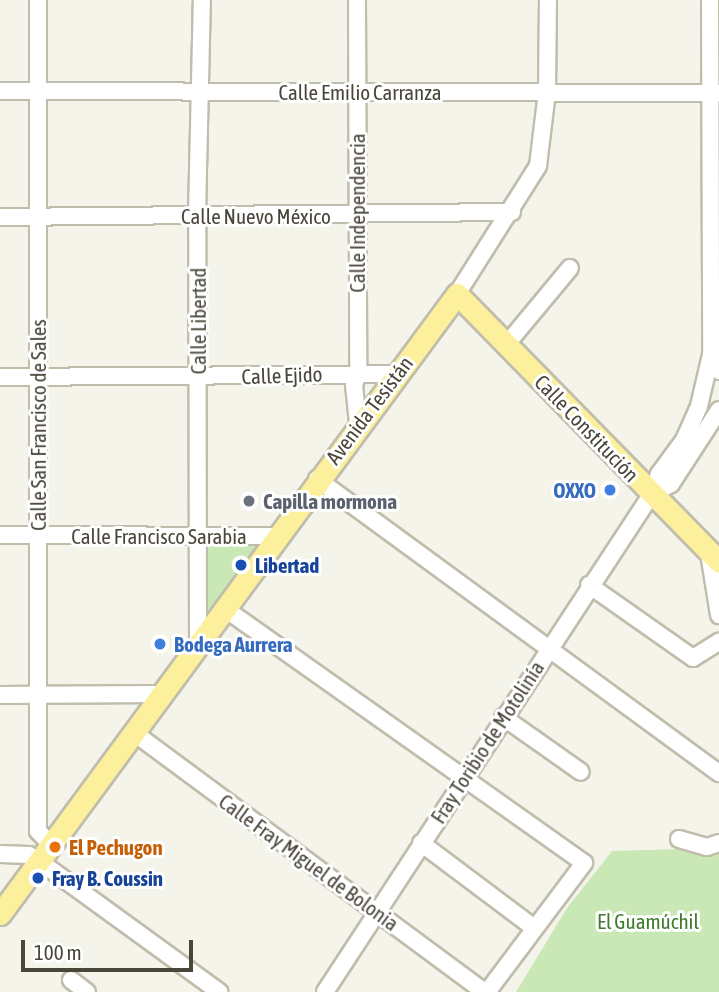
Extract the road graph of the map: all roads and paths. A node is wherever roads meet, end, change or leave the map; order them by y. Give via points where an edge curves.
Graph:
1 (38, 0) edge
2 (202, 0) edge
3 (357, 0) edge
4 (548, 0) edge
5 (710, 0) edge
6 (201, 91) junction
7 (0, 92) edge
8 (37, 92) junction
9 (547, 92) junction
10 (356, 93) junction
11 (715, 93) edge
12 (512, 212) junction
13 (197, 215) junction
14 (356, 216) junction
15 (0, 217) edge
16 (37, 218) junction
17 (570, 268) dead end
18 (457, 294) junction
19 (506, 345) junction
20 (711, 355) junction
21 (719, 371) edge
22 (358, 373) junction
23 (396, 374) junction
24 (0, 377) edge
25 (37, 377) junction
26 (198, 378) junction
27 (719, 410) edge
28 (358, 424) junction
29 (317, 478) junction
30 (651, 495) junction
31 (198, 534) junction
32 (0, 535) edge
33 (38, 536) junction
34 (276, 536) junction
35 (716, 551) edge
36 (589, 585) junction
37 (717, 589) edge
38 (224, 607) junction
39 (719, 615) edge
40 (198, 641) junction
41 (719, 642) edge
42 (548, 648) junction
43 (159, 694) junction
44 (0, 695) edge
45 (39, 695) junction
46 (503, 717) junction
47 (133, 732) junction
48 (581, 772) dead end
49 (719, 773) edge
50 (464, 778) junction
51 (679, 839) dead end
52 (719, 843) edge
53 (421, 844) junction
54 (45, 853) junction
55 (0, 854) edge
56 (376, 912) junction
57 (0, 914) edge
58 (533, 927) junction
59 (71, 980) dead end
60 (88, 992) edge
61 (219, 992) edge
62 (325, 992) edge
63 (486, 992) edge

1 - 8 street, Calle San Francisco de Sales
2 - 6 street, Calle Libertad
3 - 10 street, Calle Independencia
4 - 9 street, Avenida Tesistán
5 - 11 street
6 - 8 street, Calle Emilio Carranza
6 - 10 street, Calle Emilio Carranza
6 - 13 street, Calle Libertad
7 - 8 street, Calle Emilio Carranza
8 - 16 street, Calle San Francisco de Sales
9 - 10 street, Calle Emilio Carranza
9 - 11 street, Calle Emilio Carranza
9 - 12 street, Avenida Tesistán via 538,166
10 - 14 street, Calle Independencia
11 - 20 street
12 - 14 street, Calle Nuevo México
12 - 18 street, Avenida Tesistán
13 - 14 street, Calle Nuevo México
13 - 16 street, Calle Nuevo México
13 - 26 street, Calle Libertad
14 - 22 street, Calle Independencia
15 - 16 street, Calle Nuevo México
16 - 25 street, Calle San Francisco de Sales
17 - 19 street
18 - 19 main road, Calle Constitución
18 - 23 main road, Avenida Tesistán
19 - 30 main road, Calle Constitución
20 - 21 street
20 - 30 street via 699,406
22 - 23 street, Calle Ejido
22 - 26 street, Calle Ejido
22 - 28 street, Calle Independencia via 354,385
23 - 28 main road, Avenida Tesistán
24 - 25 street, Calle Ejido
25 - 26 street, Calle Ejido
25 - 33 street, Calle San Francisco de Sales
26 - 31 street, Calle Libertad
27 - 30 street via 671,484
28 - 29 main road, Avenida Tesistán
29 - 34 main road, Avenida Tesistán
29 - 42 street
30 - 35 main road, Calle Constitución
30 - 36 street, Fray Toribio de Motolinía
31 - 33 street, Calle Francisco Sarabia
31 - 34 street, Calle Francisco Sarabia
31 - 40 street, Calle Libertad
32 - 33 street, Calle Francisco Sarabia
33 - 45 street, Calle San Francisco de Sales
34 - 38 main road, Avenida Tesistán
35 - 37 street
36 - 41 street via 693,658
36 - 42 street, Fray Toribio de Motolinía
37 - 39 street
38 - 40 main road, Avenida Tesistán
38 - 50 street
40 - 43 main road, Avenida Tesistán
42 - 46 street, Fray Toribio de Motolinía
42 - 49 street
43 - 45 street
43 - 47 main road, Avenida Tesistán
44 - 45 street
45 - 54 street, Calle San Francisco de Sales via 38,831
46 - 48 street
46 - 50 street, Fray Toribio de Motolinía
47 - 54 main road, Avenida Tesistán
47 - 56 street, Calle Fray Miguel de Bolonia
50 - 53 street, Fray Toribio de Motolinía
50 - 58 street via 584,863 553,908
51 - 52 street via 707,847
53 - 56 street, Fray Toribio de Motolinía
53 - 58 street
54 - 55 street
54 - 57 main road, Avenida Tesistán
54 - 61 street
56 - 62 street, Fray Toribio de Motolinía
56 - 63 street, Calle Fray Miguel de Bolonia
58 - 63 street
59 - 60 street

